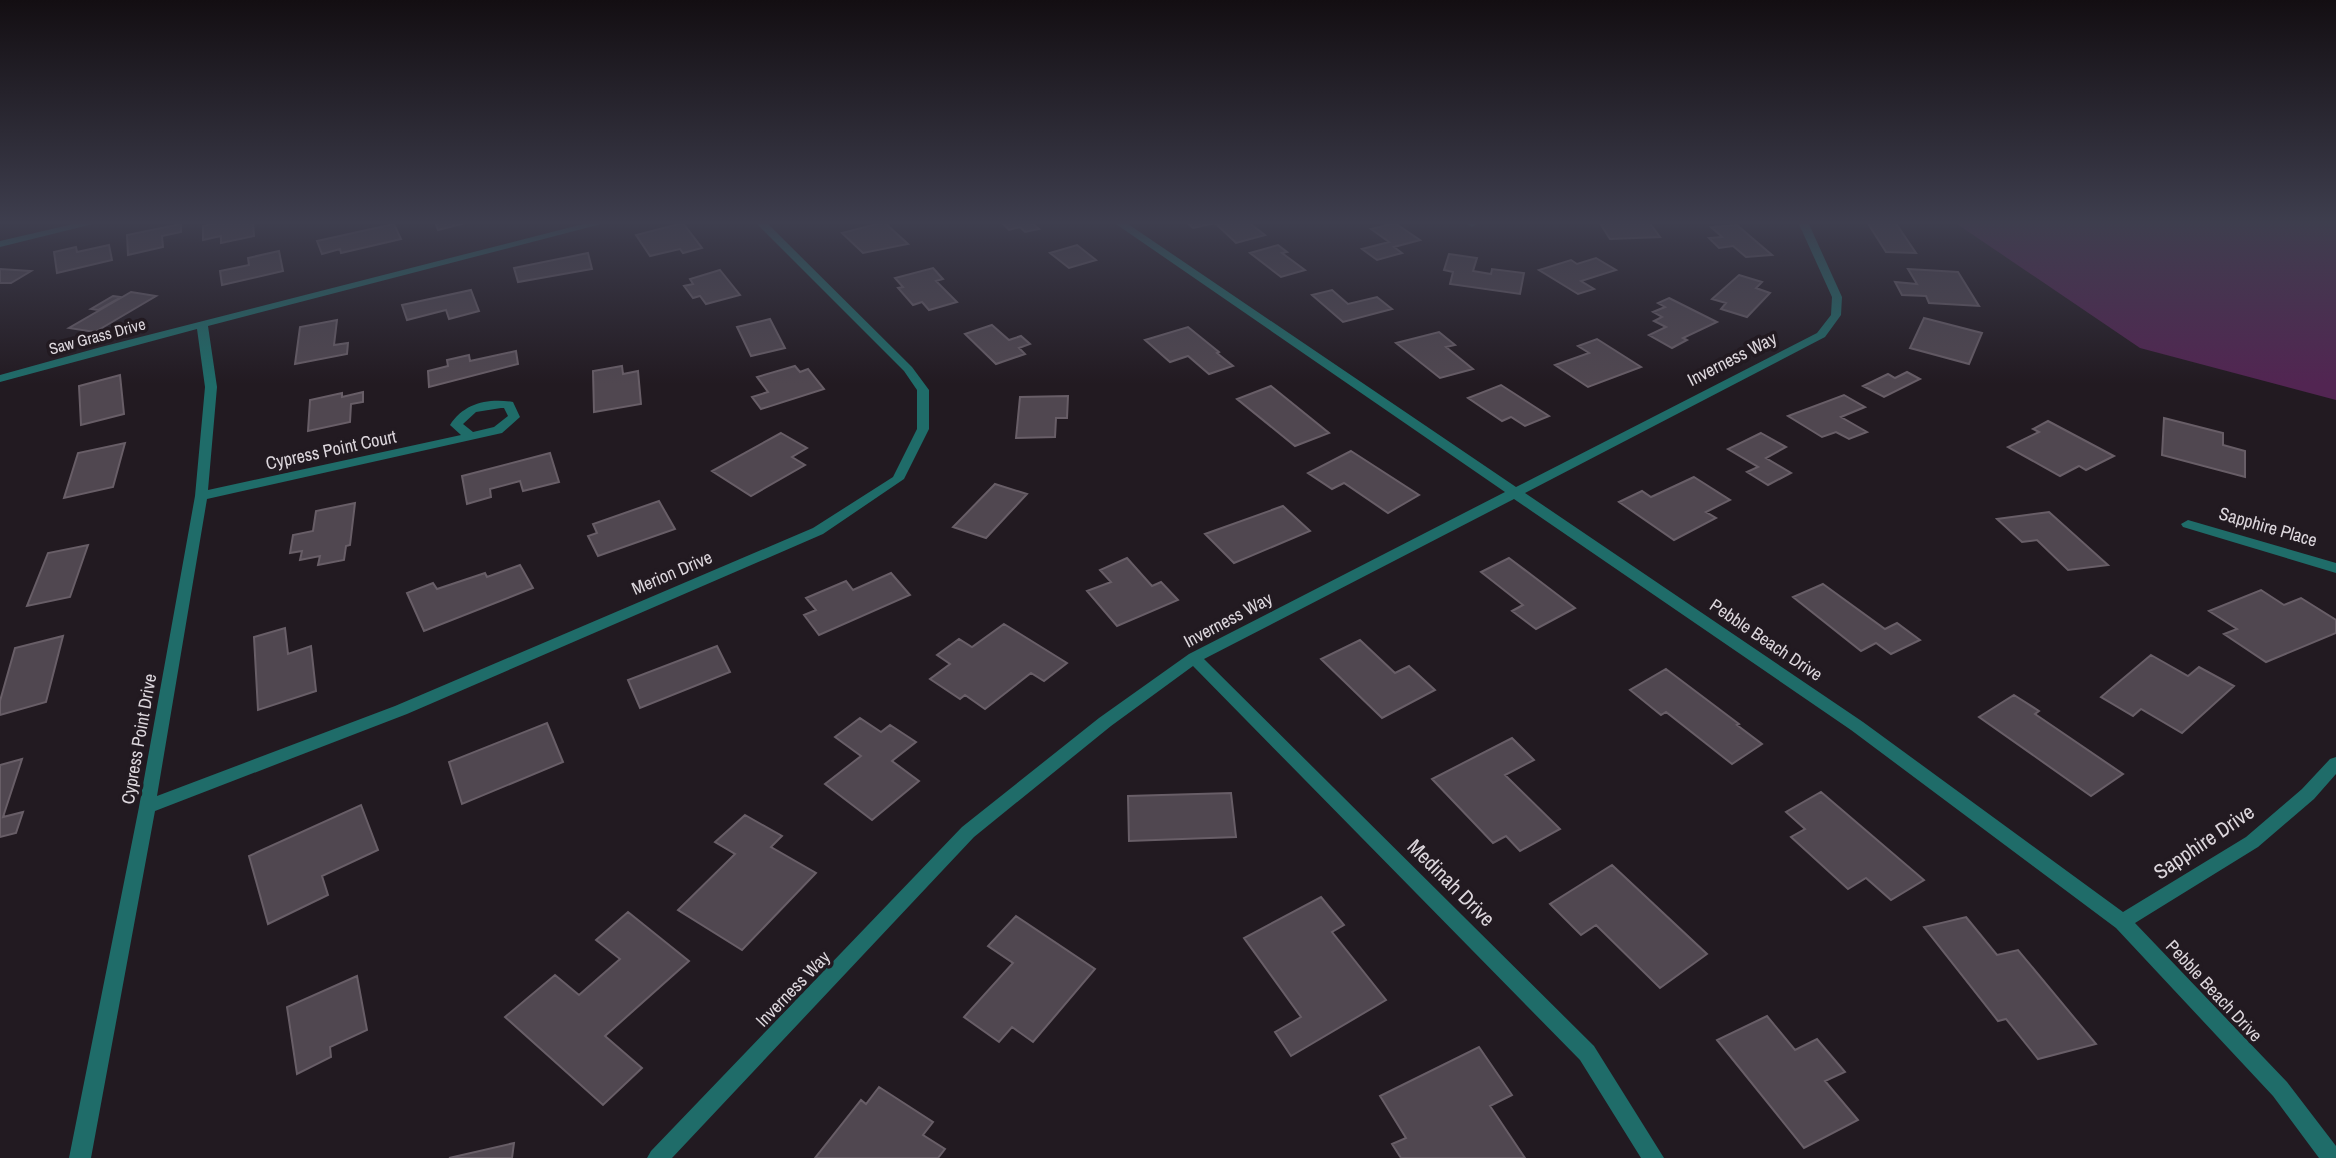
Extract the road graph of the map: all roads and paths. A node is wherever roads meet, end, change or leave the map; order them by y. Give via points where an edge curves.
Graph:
1 (393, 276) edge
2 (815, 276) edge
3 (1197, 276) edge
4 (1828, 276) edge
5 (202, 325) junction
6 (0, 379) edge
7 (468, 435) dead end
8 (1514, 492) junction
9 (201, 496) junction
10 (2188, 524) dead end
11 (2336, 568) edge
12 (1194, 658) junction
13 (2336, 763) edge
14 (146, 807) junction
15 (2122, 922) junction
16 (80, 1158) edge
17 (658, 1158) edge
18 (1653, 1158) edge
19 (2332, 1158) edge

1 - 5 street
2 - 14 street, Merion Drive via 908,369 923,390 923,429 898,479 818,531 401,710
3 - 8 street, Pebble Beach Drive
4 - 8 street, Inverness Way via 1837,296 1836,315 1821,335
5 - 6 street, Saw Grass Drive
5 - 9 street, Cypress Point Drive via 211,387
7 - 9 street, Cypress Point Court
8 - 12 street, Inverness Way
8 - 15 street, Pebble Beach Drive via 1857,726
9 - 14 street, Cypress Point Drive
10 - 11 street, Sapphire Place
12 - 17 street, Inverness Way via 1105,722 968,832
12 - 18 street, Medinah Drive via 1587,1053
13 - 15 street, Sapphire Drive via 2252,842
14 - 16 street, Cypress Point Drive
15 - 19 street, Pebble Beach Drive via 2280,1089

